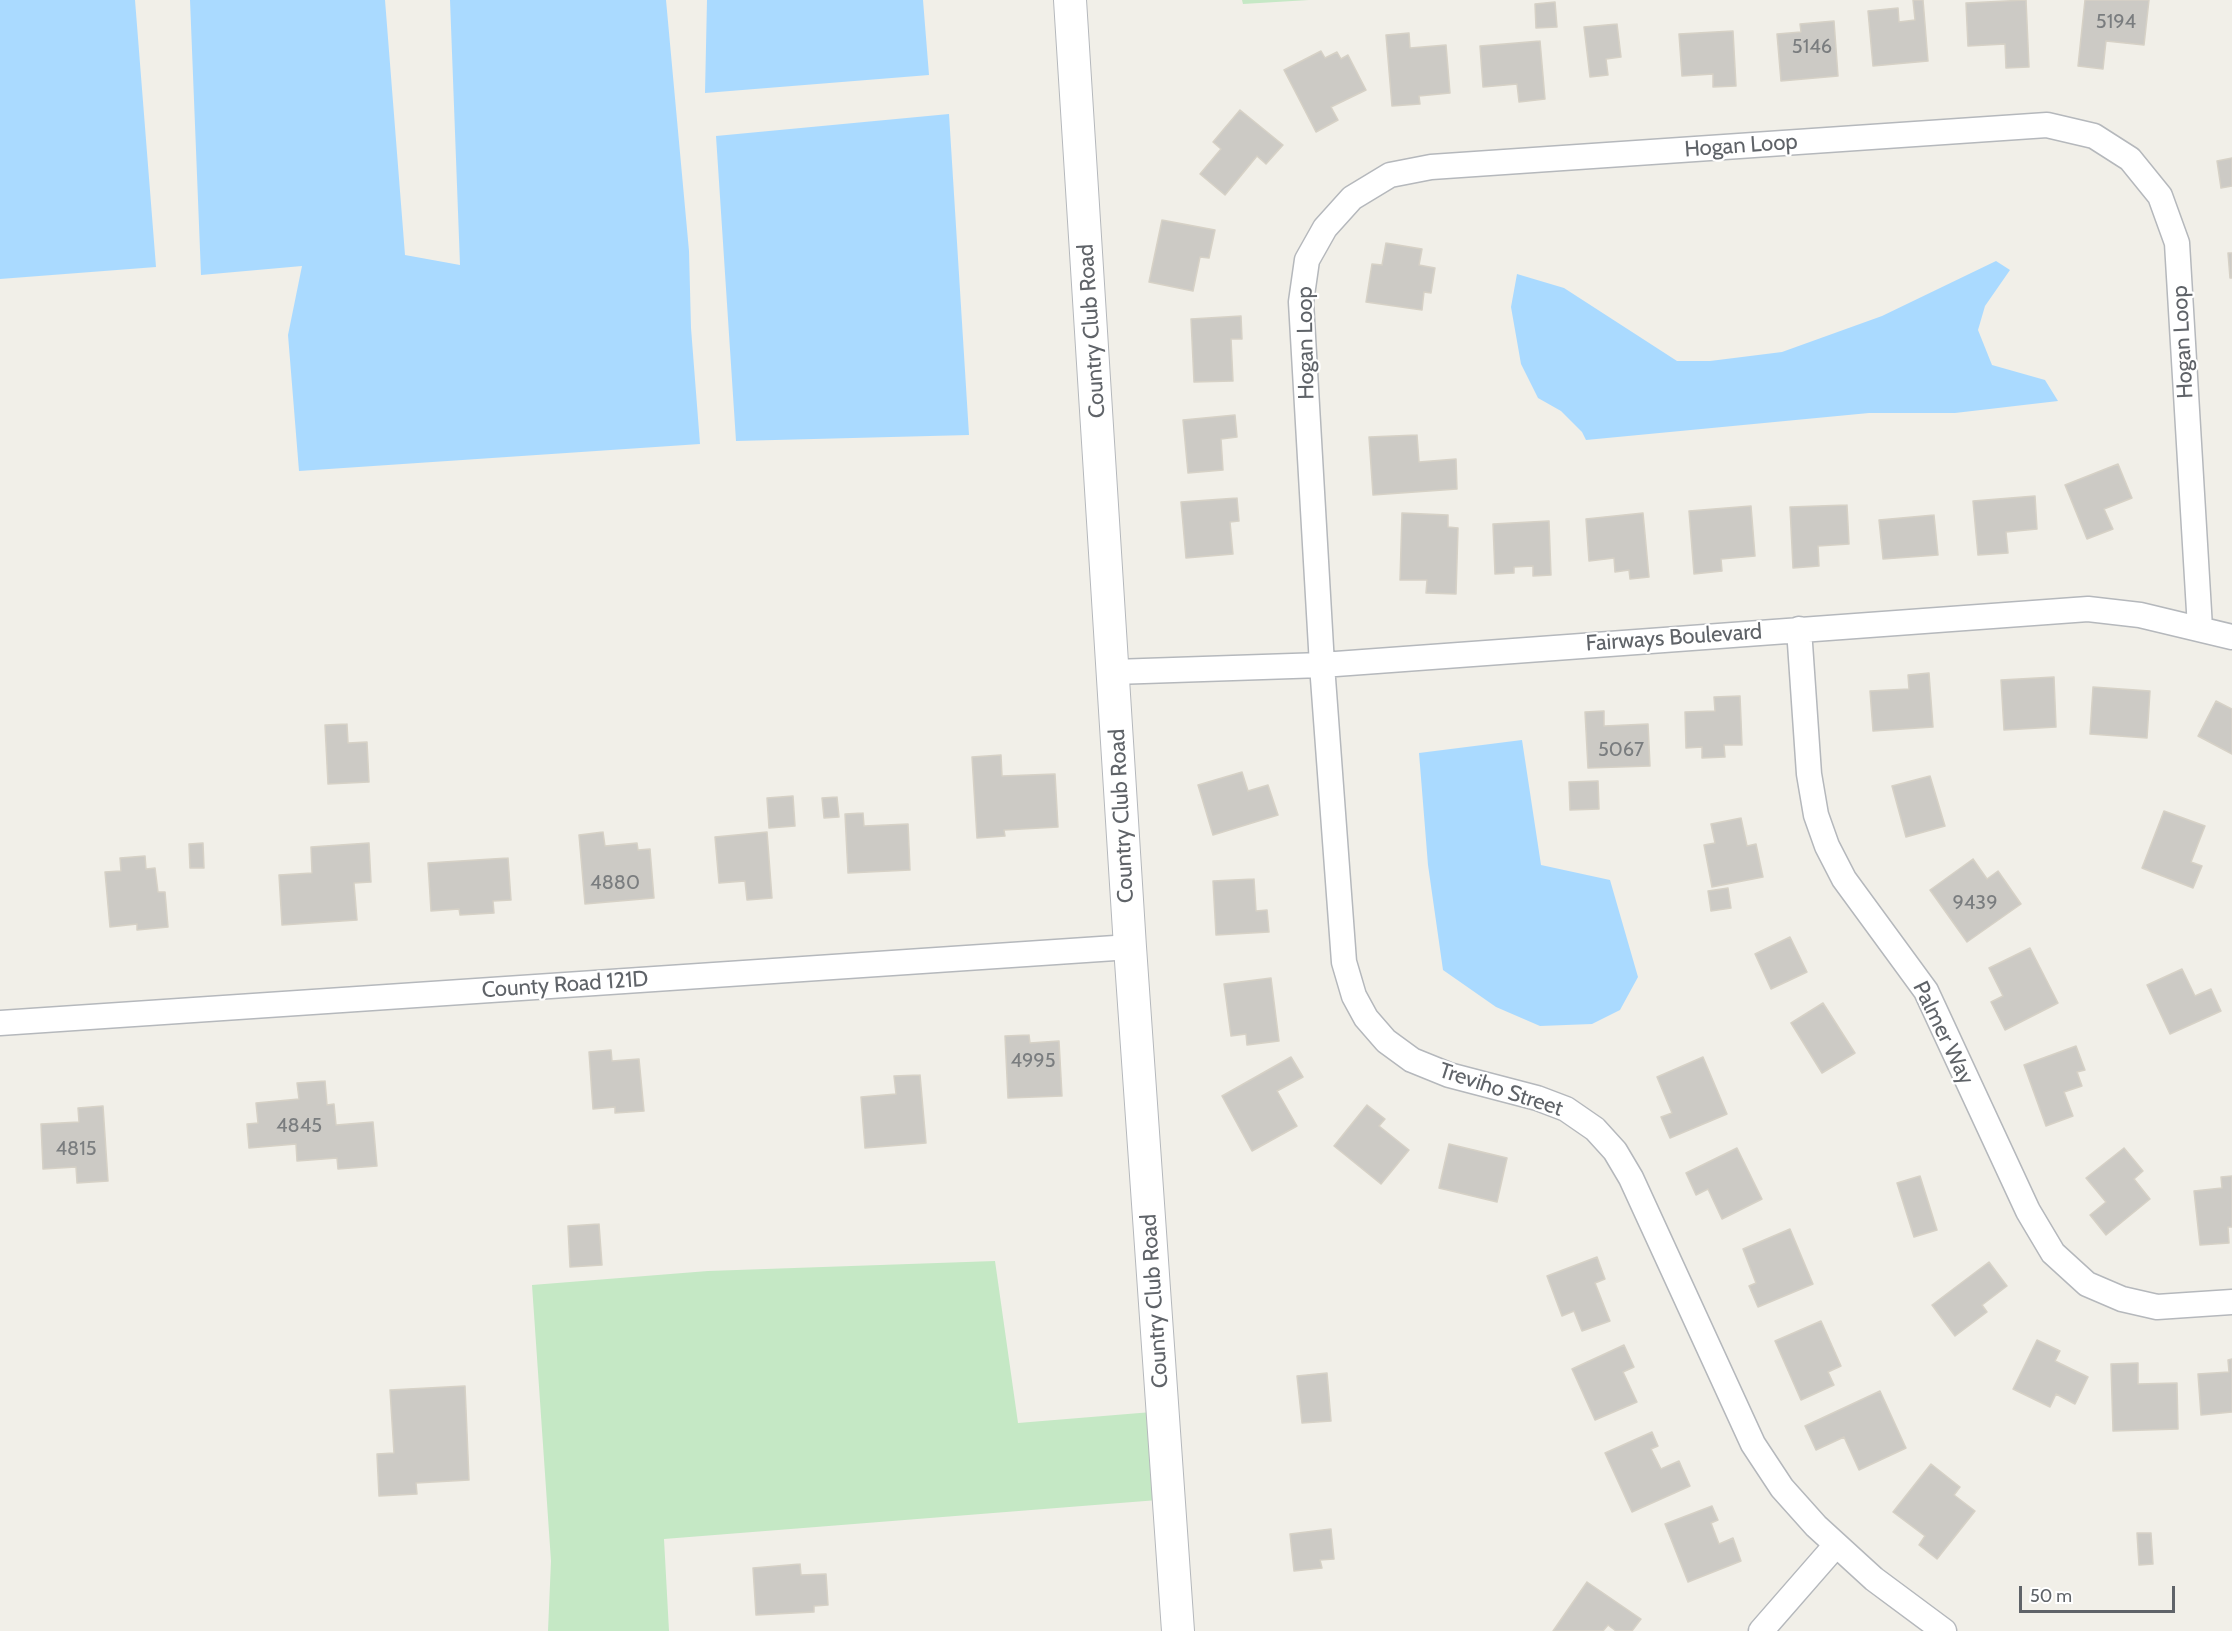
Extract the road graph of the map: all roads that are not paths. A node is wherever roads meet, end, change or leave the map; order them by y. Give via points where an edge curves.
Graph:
1 (1070, 0) edge
2 (2200, 627) junction
3 (1799, 628) junction
4 (2232, 637) edge
5 (1322, 665) junction
6 (1114, 672) junction
7 (1130, 947) junction
8 (0, 1023) edge
9 (2232, 1302) edge
10 (1836, 1545) junction
11 (1178, 1631) edge
12 (1761, 1631) edge
13 (1944, 1631) edge

1 - 6 street, Country Club Road
2 - 3 street, Fairways Boulevard via 2088,609
2 - 4 street, Fairways Boulevard
2 - 5 street, Hogan Loop via 2177,243 2160,196 2130,159 2094,136 2047,125 1431,167 1390,175 1352,198 1325,228 1307,260 1300,302
3 - 5 street, Fairways Boulevard
3 - 9 street, Palmer Way via 1809,774 1816,815 1827,846 1844,879 1926,991 2028,1211 2053,1253 2087,1284 2122,1299 2157,1307
5 - 6 street, Fairways Boulevard
5 - 10 street, Treviho Street via 1344,962 1354,996 1366,1018 1386,1041 1412,1060 1449,1075 1566,1109 1595,1129 1615,1151 1753,1444 1782,1488
6 - 7 street, Country Club Road
7 - 8 street, County Road 121D
7 - 11 street, Country Club Road
10 - 12 street
10 - 13 street, Treviho Street

